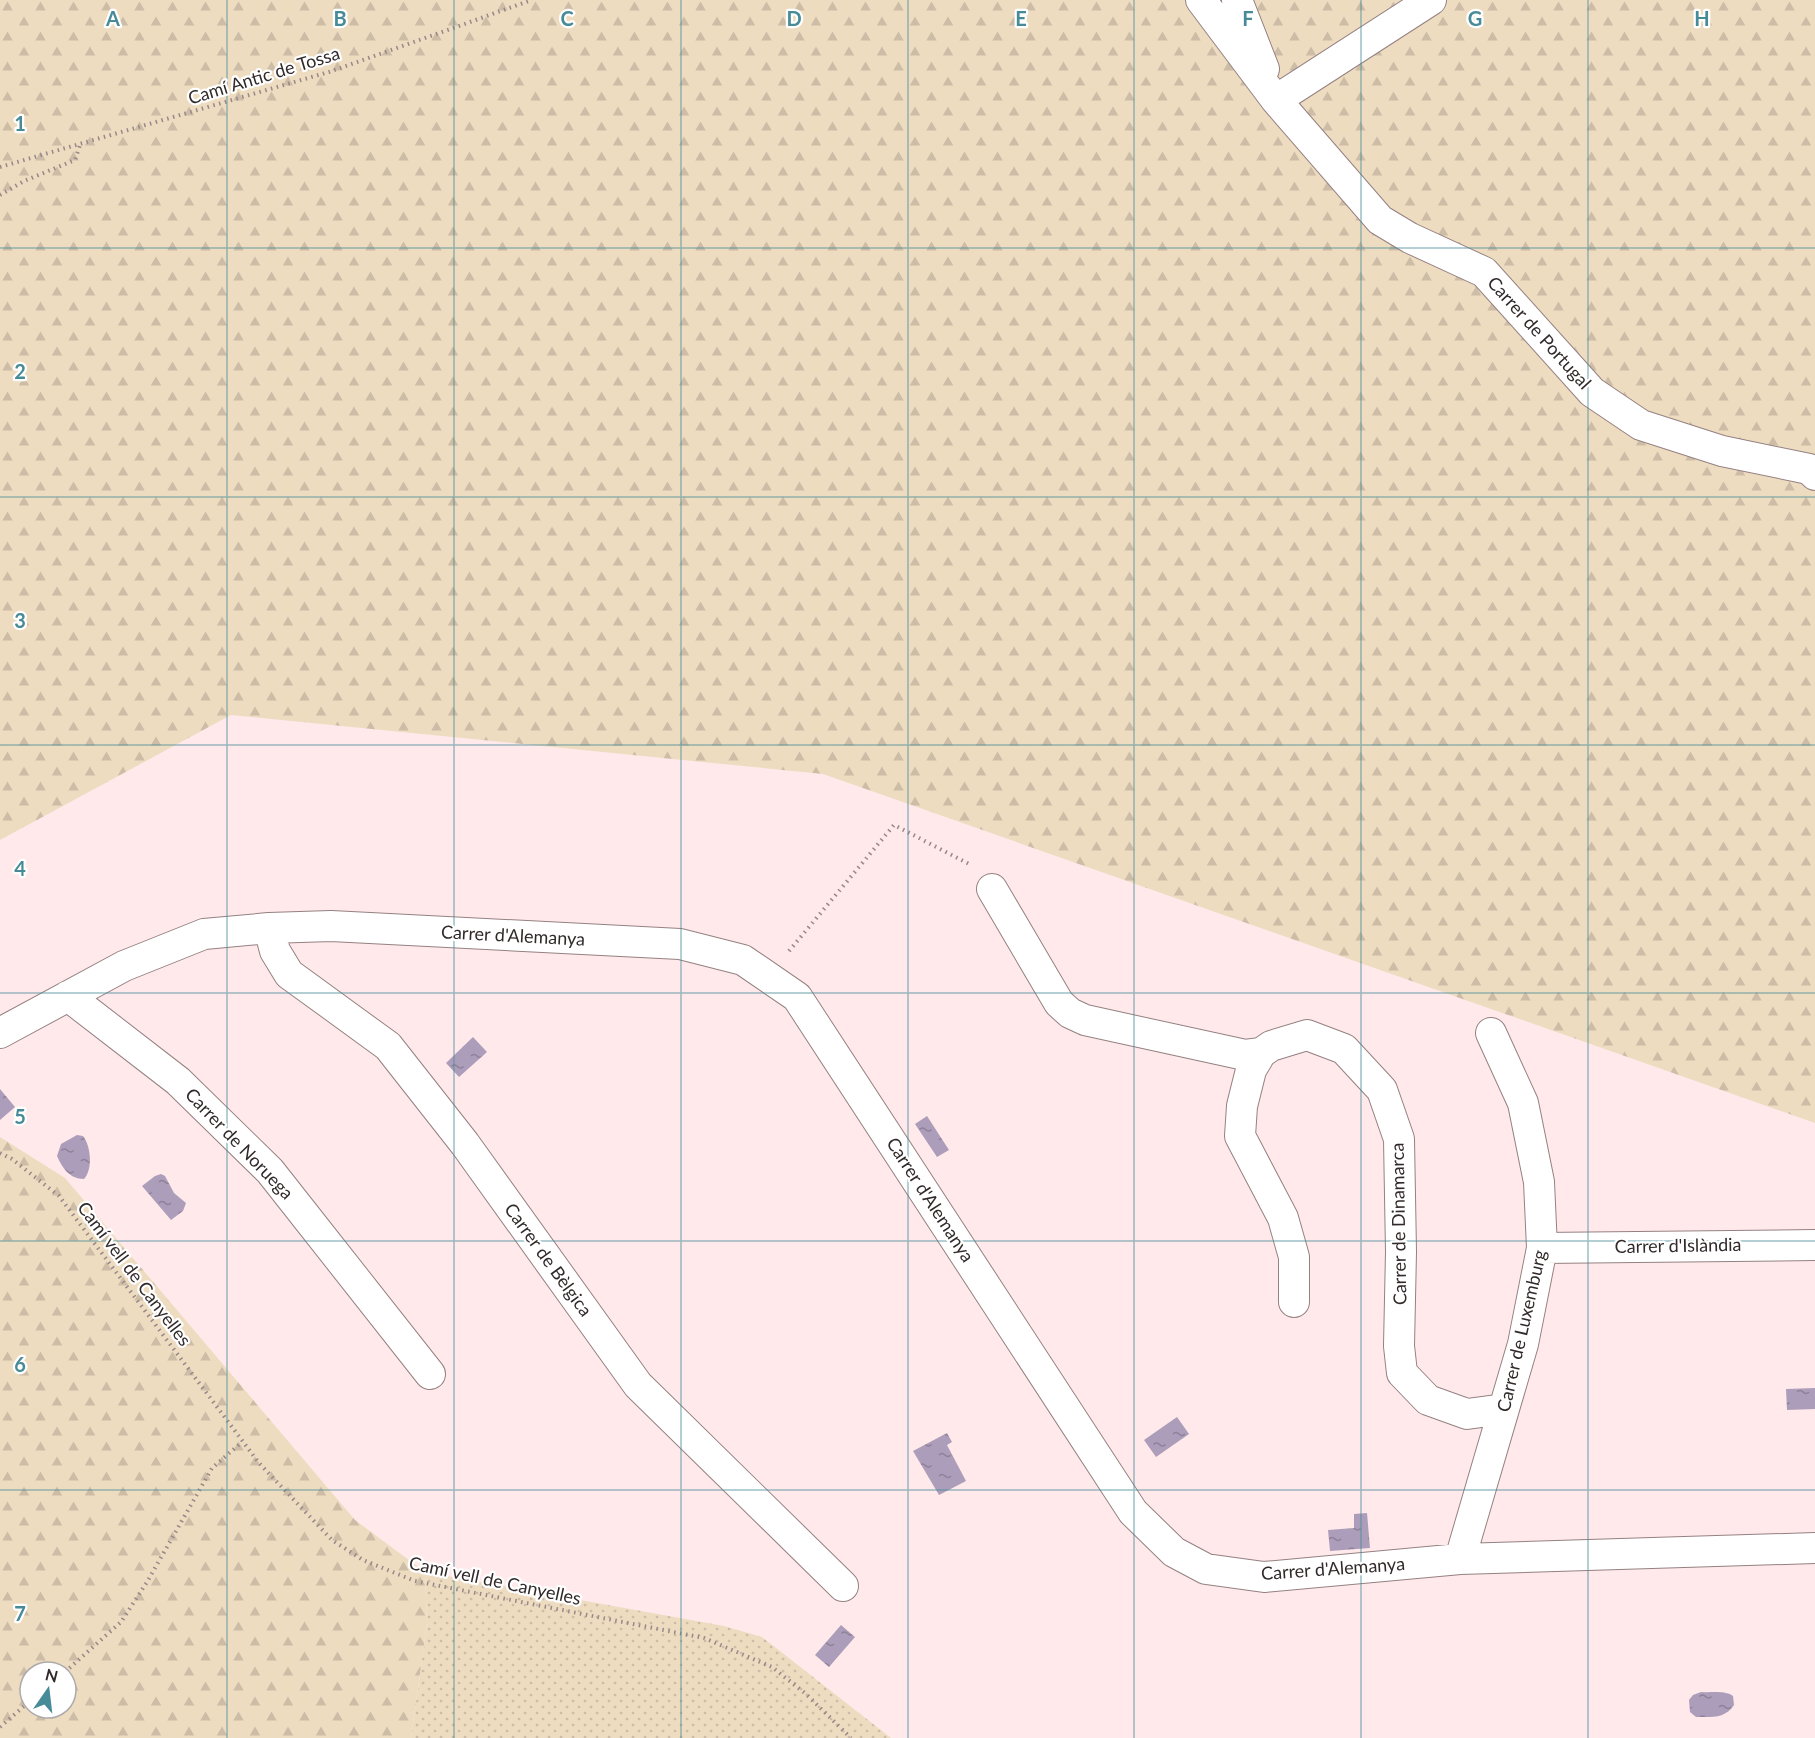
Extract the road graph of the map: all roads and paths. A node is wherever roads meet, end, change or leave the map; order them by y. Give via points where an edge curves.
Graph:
1 (532, 0) edge
2 (1201, 0) edge
3 (1237, 0) edge
4 (1431, 0) edge
5 (1276, 100) junction
6 (81, 144) junction
7 (0, 167) edge
8 (0, 195) edge
9 (1815, 475) edge
10 (992, 889) joint
11 (269, 928) junction
12 (767, 977) junction
13 (68, 996) junction
14 (0, 1033) edge
15 (1491, 1033) dead end
16 (1261, 1053) junction
17 (0, 1153) edge
18 (1815, 1245) edge
19 (1542, 1248) junction
20 (1294, 1302) dead end
21 (430, 1374) dead end
22 (1504, 1409) junction
23 (242, 1442) junction
24 (1815, 1548) edge
25 (1460, 1559) junction
26 (843, 1586) dead end
27 (78, 1660) edge
28 (18, 1711) edge
29 (0, 1727) edge
30 (851, 1738) edge

1 - 6 path, Camí Antic de Tossa via 329,72
2 - 5 street, Carrer de Portugal
3 - 5 street, Carrer de Portugal
4 - 5 street
5 - 9 street, Carrer de Portugal via 1380,220 1484,272 1592,392 1641,425 1722,451 1809,469
6 - 7 path, Camí Antic de Tossa
6 - 8 path via 75,160
10 - 12 path via 990,875 894,825
10 - 16 street, Carrer de Dinamarca via 1059,1003 1070,1013 1085,1020 1245,1055
11 - 12 street, Carrer d'Alemanya via 331,926 680,944 743,960
11 - 13 street, Carrer d'Alemanya via 204,934 124,966
11 - 26 street, Carrer de Bèlgica via 275,951 289,974 387,1046 465,1144 638,1385
12 - 25 street, Carrer d'Alemanya via 796,997 1134,1512 1174,1552 1206,1569 1264,1577
13 - 14 street, Carrer d'Alemanya
13 - 21 street, Carrer de Noruega via 178,1081 270,1171
15 - 19 street, Carrer de Luxemburg via 1523,1103 1539,1182
16 - 20 street via 1251,1070 1240,1136 1283,1218 1294,1257
16 - 22 street, Carrer de Dinamarca via 1307,1035 1344,1049 1382,1090 1399,1139 1402,1373 1428,1400 1467,1414
17 - 23 path, Camí vell de Canyelles via 59,1196
18 - 19 street, Carrer d'Islàndia
19 - 22 street, Carrer de Luxemburg
22 - 25 street, Carrer de Luxemburg
23 - 27 path via 212,1467 121,1622
23 - 30 path, Camí vell de Canyelles via 332,1540 363,1560 415,1581 704,1638 772,1666
24 - 25 street, Carrer d'Alemanya
28 - 29 path

